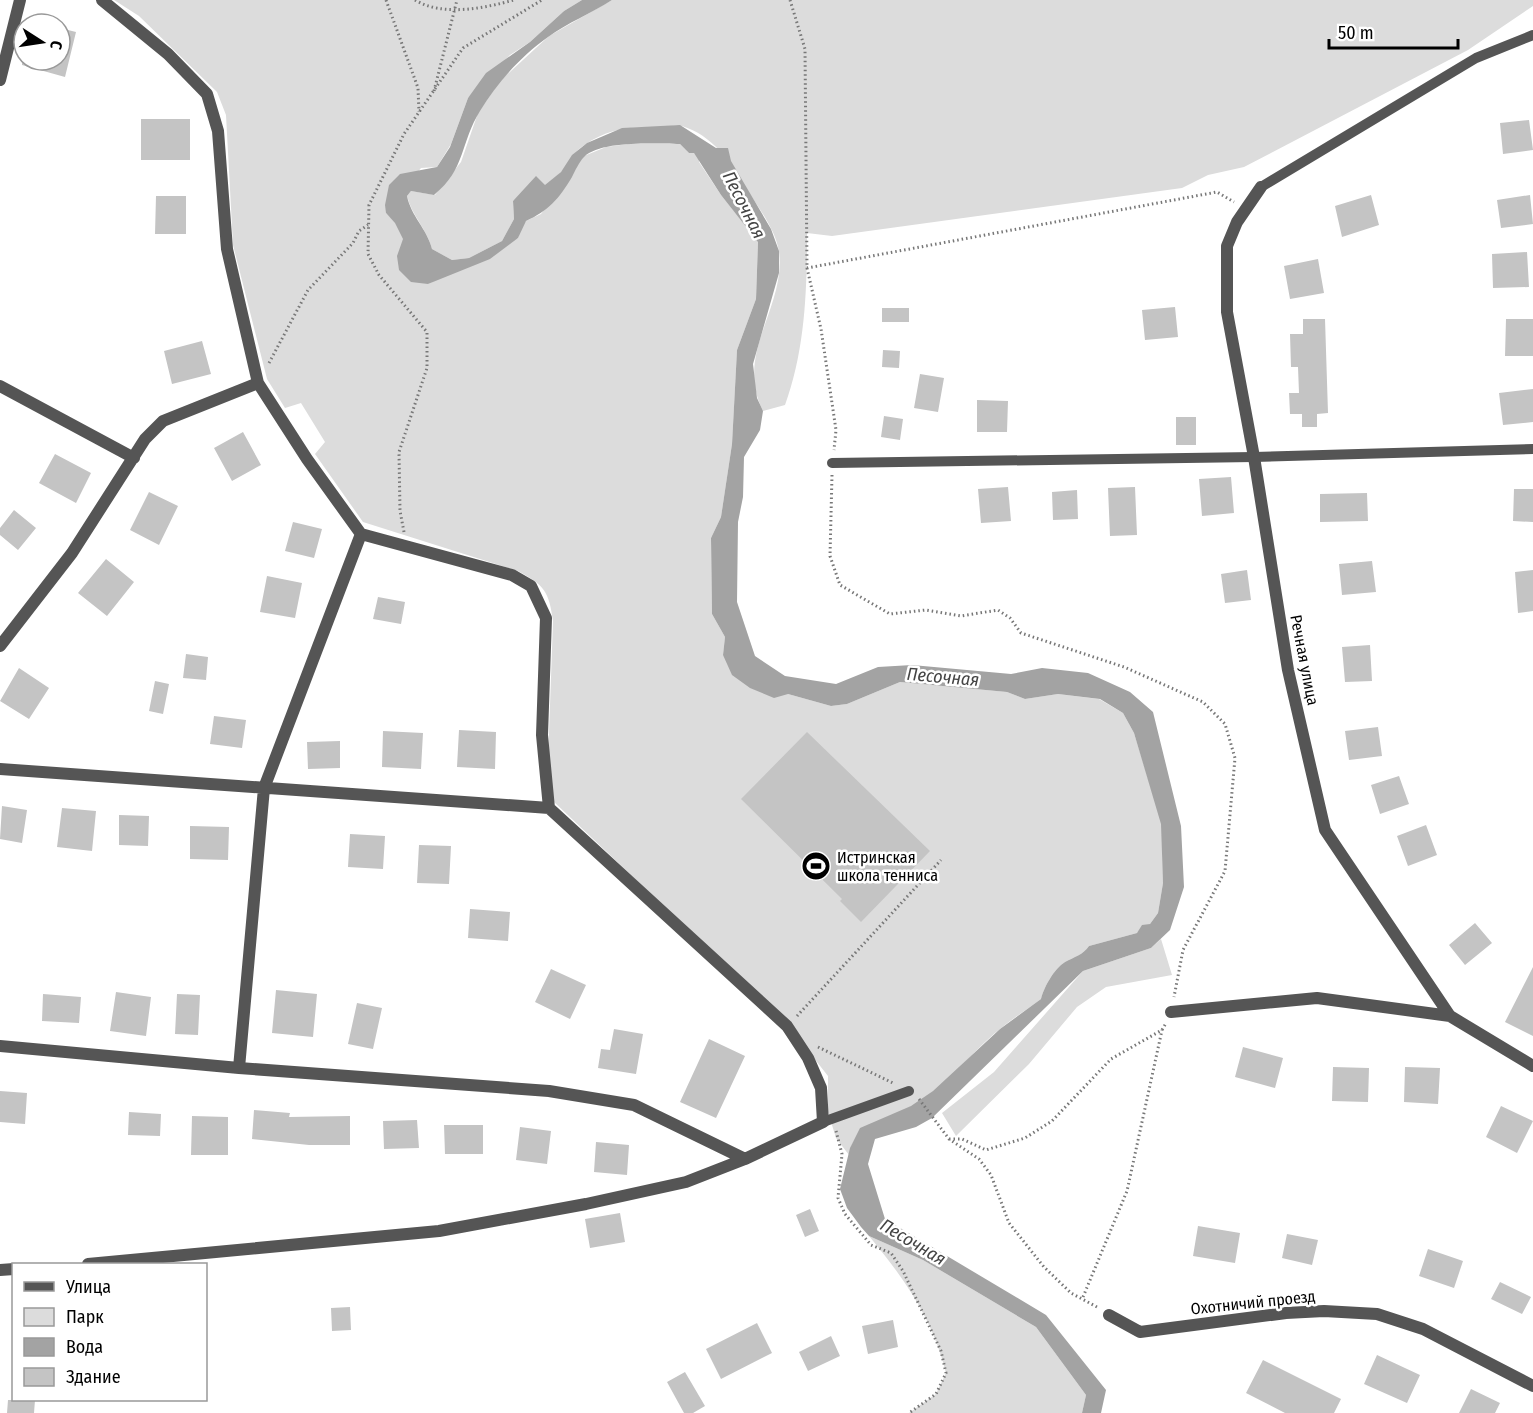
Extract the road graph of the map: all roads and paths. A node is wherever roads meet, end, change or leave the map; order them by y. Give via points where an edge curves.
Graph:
1 (20, 0) edge
2 (102, 0) edge
3 (386, 0) edge
4 (415, 0) edge
5 (457, 0) edge
6 (514, 0) edge
7 (542, 0) edge
8 (790, 0) edge
9 (455, 9) junction
10 (1533, 35) edge
11 (0, 80) edge
12 (433, 96) junction
13 (419, 114) junction
14 (1261, 187) joint
15 (1246, 208) junction
16 (369, 224) junction
17 (807, 268) junction
18 (258, 384) junction
19 (0, 386) edge
20 (1533, 449) edge
21 (1254, 457) junction
22 (134, 458) junction
23 (832, 463) junction
24 (361, 534) junction
25 (408, 548) junction
26 (0, 646) edge
27 (0, 769) edge
28 (264, 788) junction
29 (549, 808) junction
30 (941, 860) dead end
31 (1171, 1012) junction
32 (1450, 1016) junction
33 (787, 1026) junction
34 (1162, 1030) junction
35 (811, 1042) dead end
36 (0, 1046) edge
37 (1533, 1066) edge
38 (239, 1068) junction
39 (913, 1094) junction
40 (846, 1113) junction
41 (823, 1122) junction
42 (949, 1139) junction
43 (745, 1159) junction
44 (98, 1263) edge
45 (1083, 1297) junction
46 (1109, 1315) joint
47 (1533, 1386) edge
48 (909, 1413) edge

1 - 11 street
2 - 18 street via 168,54 207,94 218,131 227,249
3 - 13 path via 418,88
4 - 9 path via 424,6
5 - 9 path
6 - 9 path
7 - 12 path via 464,48
8 - 17 path via 805,49
9 - 12 path
10 - 14 lane via 1476,58
12 - 13 path
13 - 16 path via 404,135 369,205
14 - 15 street, Речная улица
15 - 17 path via 1217,192
15 - 21 street, Речная улица via 1227,246 1227,312
16 - 18 path via 308,290
16 - 25 path via 368,254 428,332 427,368 399,452 400,511
17 - 23 path via 821,329 836,430
18 - 22 street via 163,421 145,439
18 - 24 street
19 - 22 street
20 - 21 lane
21 - 23 lane
21 - 32 street, Речная улица via 1288,670 1325,830
22 - 26 street via 72,553
23 - 31 path via 830,556 840,585 890,614 926,610 961,616 998,610 1022,633 1124,667 1203,702 1225,724 1235,758 1225,872 1183,950
24 - 25 street
24 - 28 street
25 - 29 street via 512,575 531,586 546,618 542,735
27 - 28 street
28 - 29 street
28 - 38 street
29 - 33 street
30 - 33 path
31 - 32 street via 1317,998
31 - 34 path
32 - 37 street, Речная улица
33 - 41 street via 808,1058 821,1088
34 - 42 path via 1111,1059 1052,1121 1025,1138 986,1150 962,1139
34 - 45 path via 1127,1191
35 - 39 path
36 - 38 street
38 - 43 street via 549,1091 634,1105
39 - 40 lane
39 - 42 path
40 - 41 lane
40 - 48 path via 836,1124 842,1154 838,1198 845,1214 872,1245 891,1253 903,1271 941,1352 946,1373 936,1394
41 - 43 street
42 - 45 path via 980,1160 991,1174 1009,1223 1044,1267 1071,1293
43 - 44 street via 686,1182 439,1231
45 - 46 path
46 - 47 street, Охотничий проезд via 1140,1332 1286,1313 1377,1314 1423,1329

